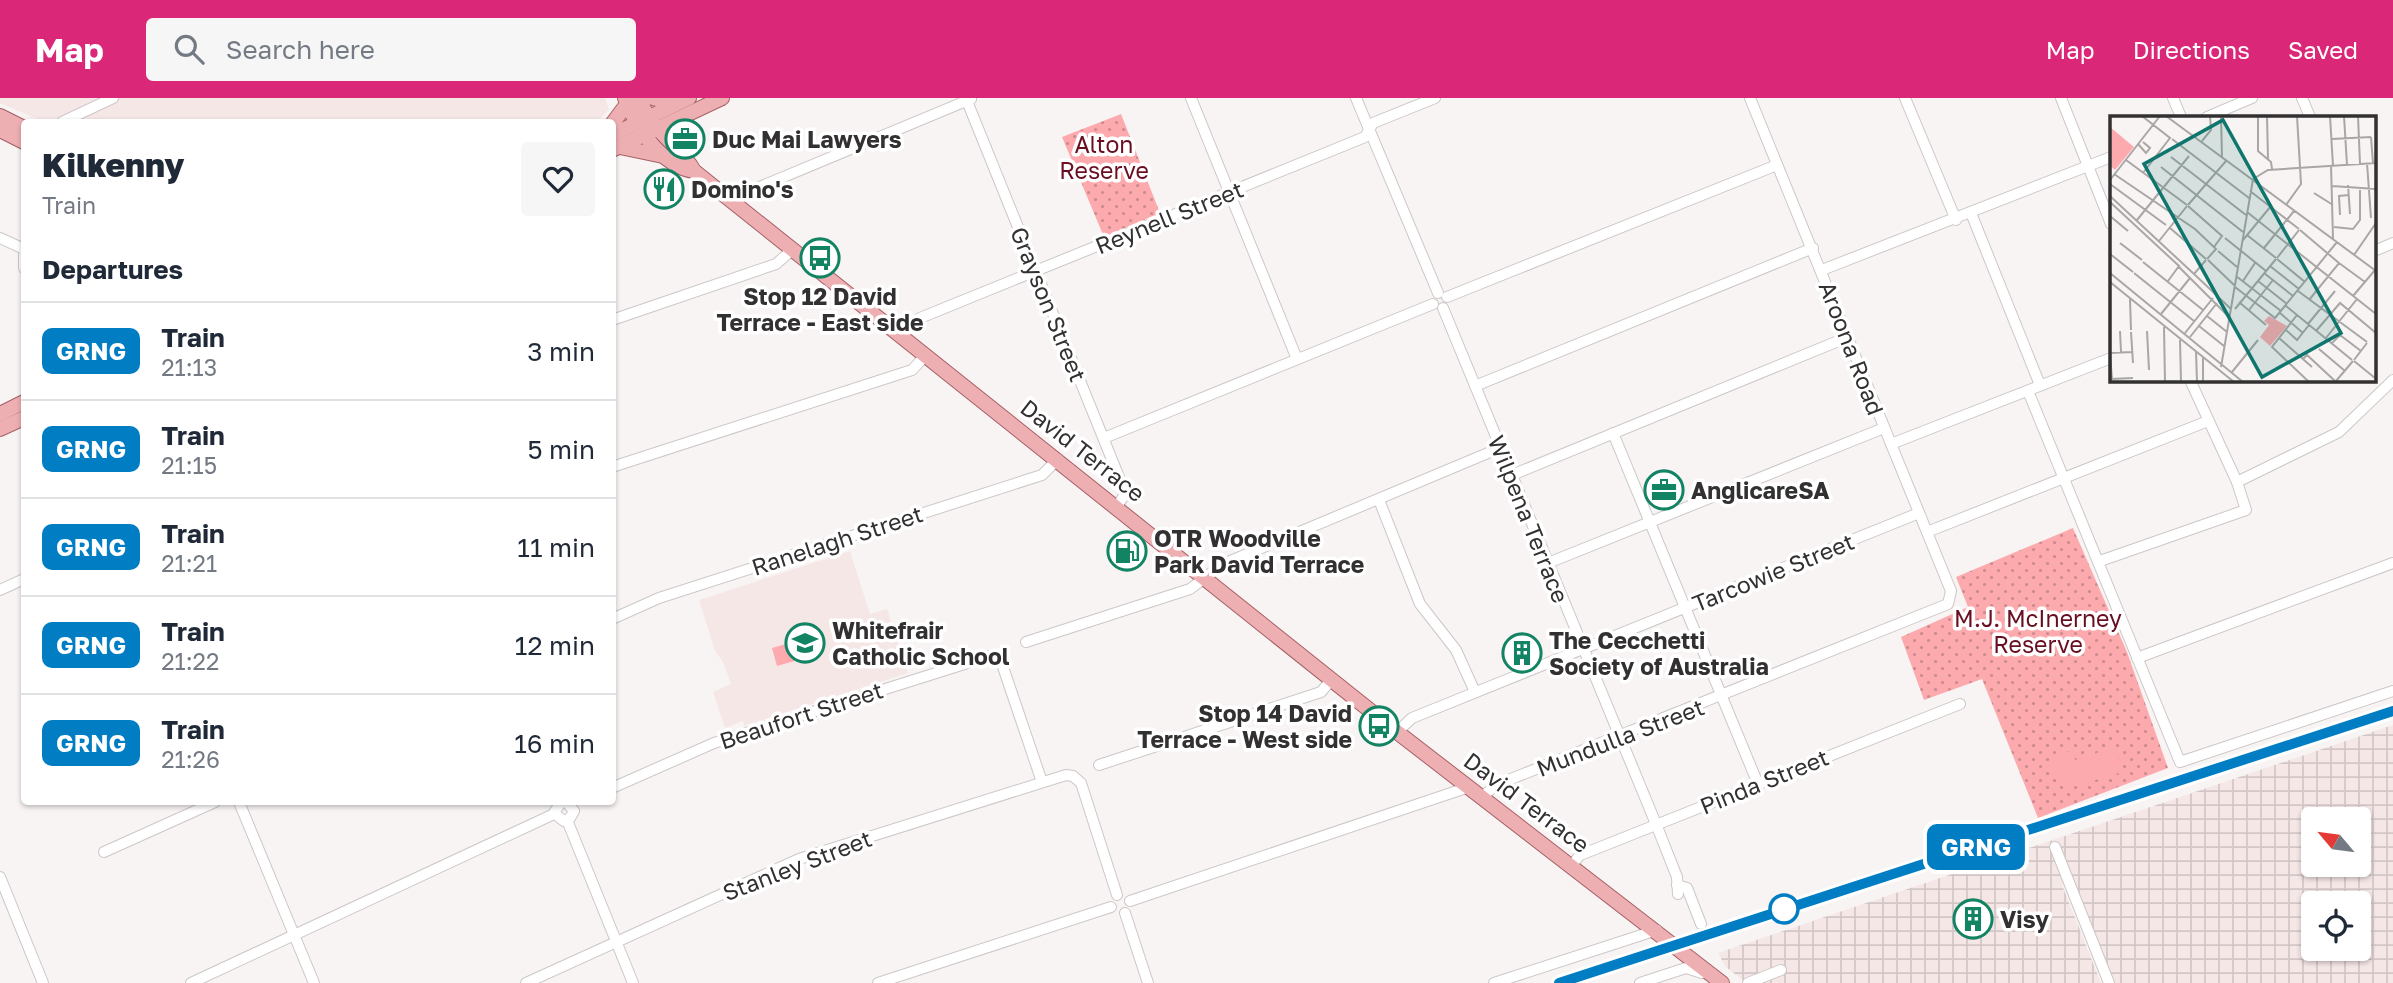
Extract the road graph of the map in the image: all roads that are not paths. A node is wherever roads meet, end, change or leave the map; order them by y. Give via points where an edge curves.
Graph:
1 (113, 98) edge
2 (653, 98) edge
3 (689, 98) edge
4 (722, 98) edge
5 (1191, 98) edge
6 (1356, 98) edge
7 (1435, 98) edge
8 (1751, 98) edge
9 (1905, 98) edge
10 (2061, 98) edge
11 (2173, 98) edge
12 (2252, 98) edge
13 (2302, 98) edge
14 (970, 99) edge
15 (630, 100) edge
16 (675, 104) junction
17 (0, 116) edge
18 (2181, 116) edge
19 (2209, 116) edge
20 (2310, 116) edge
21 (68, 119) edge
22 (616, 119) edge
23 (21, 126) edge
24 (646, 127) junction
25 (0, 130) edge
26 (1369, 130) junction
27 (21, 140) edge
28 (616, 143) edge
29 (616, 144) edge
30 (664, 156) junction
31 (2110, 157) edge
32 (1777, 165) junction
33 (2088, 167) junction
34 (694, 171) junction
35 (1230, 192) junction
36 (734, 203) junction
37 (1971, 213) junction
38 (1956, 220) junction
39 (2110, 222) edge
40 (0, 238) edge
41 (2393, 243) edge
42 (21, 248) edge
43 (1814, 248) junction
44 (793, 249) junction
45 (2376, 250) edge
46 (1822, 270) junction
47 (1036, 271) junction
48 (1440, 300) junction
49 (616, 319) edge
50 (898, 332) junction
51 (1848, 337) junction
52 (926, 355) junction
53 (2110, 358) edge
54 (1297, 359) junction
55 (2393, 380) edge
56 (2191, 382) edge
57 (2040, 385) junction
58 (1475, 386) junction
59 (2028, 391) junction
60 (21, 404) edge
61 (0, 414) edge
62 (21, 419) edge
63 (2208, 421) junction
64 (1884, 428) junction
65 (0, 429) edge
66 (1613, 433) junction
67 (1104, 438) junction
68 (1891, 444) junction
69 (1500, 448) junction
70 (1058, 459) junction
71 (616, 466) edge
72 (1511, 475) junction
73 (2064, 479) junction
74 (2237, 482) junction
75 (1379, 500) junction
76 (1117, 506) junction
77 (1919, 513) junction
78 (1650, 522) junction
79 (1927, 532) junction
80 (2100, 561) junction
81 (1548, 563) junction
82 (2393, 563) edge
83 (1205, 577) junction
84 (21, 580) edge
85 (0, 590) edge
86 (1951, 598) joint
87 (1687, 607) junction
88 (616, 617) edge
89 (1027, 642) dead end
90 (1583, 648) junction
91 (2137, 658) junction
92 (1332, 679) junction
93 (2393, 691) edge
94 (1475, 692) junction
95 (1723, 696) junction
96 (1960, 704) dead end
97 (1397, 732) junction
98 (1620, 737) junction
99 (1099, 765) dead end
100 (1042, 782) junction
101 (1758, 784) junction
102 (616, 786) edge
103 (1469, 787) junction
104 (1482, 797) junction
105 (208, 805) edge
106 (240, 805) edge
107 (557, 805) edge
108 (570, 805) edge
109 (555, 814) junction
110 (567, 820) junction
111 (1656, 824) junction
112 (2055, 847) dead end
113 (104, 852) dead end
114 (1572, 865) junction
115 (0, 877) edge
116 (1117, 895) junction
117 (1130, 901) junction
118 (1111, 907) junction
119 (1125, 913) junction
120 (1701, 924) dead end
121 (1657, 930) junction
122 (294, 936) junction
123 (616, 941) junction
124 (1781, 970) dead end
125 (1720, 981) edge
126 (43, 983) edge
127 (191, 983) edge
128 (314, 983) edge
129 (526, 983) edge
130 (633, 983) edge
131 (878, 983) edge
132 (1148, 983) edge
133 (1494, 983) edge
134 (1640, 983) edge
135 (1748, 983) edge
136 (2109, 983) edge

1 - 21 street
2 - 16 main road
3 - 16 main road
4 - 24 main road
5 - 35 street
6 - 26 street, Wilpena Terrace
7 - 26 street, Reynell Street via 1373,123
8 - 32 street, Aroona Road
9 - 38 street
10 - 33 street
11 - 18 street
12 - 19 street
13 - 20 street
14 - 36 street via 745,193
14 - 47 street, Grayson Street
15 - 22 main road
15 - 24 main road
16 - 24 main road
17 - 23 main road
24 - 28 main road
24 - 30 main road, David Terrace
24 - 34 main road, David Terrace via 688,160
25 - 27 main road
26 - 35 street, Reynell Street via 1365,137
26 - 48 street, Wilpena Terrace
29 - 30 main road
30 - 34 main road, David Terrace
31 - 33 street
32 - 43 street, Aroona Road
32 - 48 street
33 - 37 street
33 - 39 street
34 - 36 main road, David Terrace
35 - 47 street, Reynell Street
35 - 54 street
36 - 44 main road, David Terrace
37 - 38 street
37 - 57 street
38 - 46 street
40 - 42 street
41 - 45 street
43 - 46 street, Aroona Road
43 - 58 street
44 - 49 street via 776,264
44 - 50 main road, David Terrace
46 - 51 street, Aroona Road
47 - 50 street, Reynell Street via 920,318
47 - 67 street, Grayson Street
48 - 54 street
48 - 58 street, Wilpena Terrace
50 - 52 main road, David Terrace
51 - 64 street, Aroona Road
51 - 66 street
52 - 70 main road, David Terrace
52 - 71 street via 912,370
53 - 57 street
54 - 67 street
55 - 74 street via 2339,432
56 - 63 street
57 - 59 street
58 - 69 street, Wilpena Terrace
59 - 68 street
59 - 73 street
60 - 61 main road
62 - 65 main road
63 - 73 street
63 - 74 street
64 - 68 street, Aroona Road
64 - 78 street
66 - 72 street
66 - 78 street
67 - 76 street, Grayson Street via 1124,492
68 - 77 street, Aroona Road
69 - 72 street, Wilpena Terrace
69 - 75 street
70 - 76 main road, David Terrace
70 - 88 street, Ranelagh Street via 1042,475 659,598
72 - 81 street, Wilpena Terrace
73 - 79 street
73 - 80 street
74 - 80 street via 2246,510
75 - 83 street via 1223,564
75 - 94 street via 1420,604 1456,650
76 - 83 main road, David Terrace
77 - 79 street, Aroona Road
77 - 87 street, Tarcowie Street
78 - 81 street
78 - 87 street
79 - 86 street, Aroona Road
80 - 91 street
81 - 90 street, Wilpena Terrace
82 - 91 street
83 - 89 street via 1190,589
83 - 92 main road, David Terrace
84 - 85 street
86 - 95 street, Mundulla Street via 1948,604
87 - 90 street, Tarcowie Street
87 - 95 street
90 - 94 street, Tarcowie Street
90 - 98 street, Wilpena Terrace
91 - 93 street via 2180,762
92 - 97 main road, David Terrace
92 - 99 street via 1321,692
94 - 97 street, Tarcowie Street via 1412,718
95 - 98 street, Mundulla Street
95 - 101 street
96 - 101 street, Pinda Street
97 - 103 main road, David Terrace
98 - 104 street, Mundulla Street via 1496,785
98 - 111 street, Wilpena Terrace
100 - 102 street, Beaufort Street via 1002,664 985,656 714,743
100 - 116 street, Stanley Street via 1066,775 1077,778
100 - 123 street, Stanley Street via 799,859
101 - 111 street, Pinda Street
103 - 104 main road, David Terrace
103 - 117 street
104 - 114 main road, David Terrace
105 - 113 street
106 - 122 street
107 - 109 street
108 - 110 street via 573,815
109 - 110 street
109 - 122 street
110 - 123 street
111 - 114 street, Pinda Street via 1580,855
111 - 120 street, Wilpena Terrace via 1678,890 1686,888
112 - 136 street
114 - 121 main road, David Terrace
115 - 126 street
116 - 117 street via 1126,895
116 - 118 street
117 - 119 street
118 - 119 street
118 - 131 street
119 - 132 street
121 - 125 main road, David Terrace
121 - 133 street
122 - 127 street
122 - 128 street
123 - 129 street, Stanley Street
123 - 130 street
124 - 135 street
125 - 134 street via 1693,968

